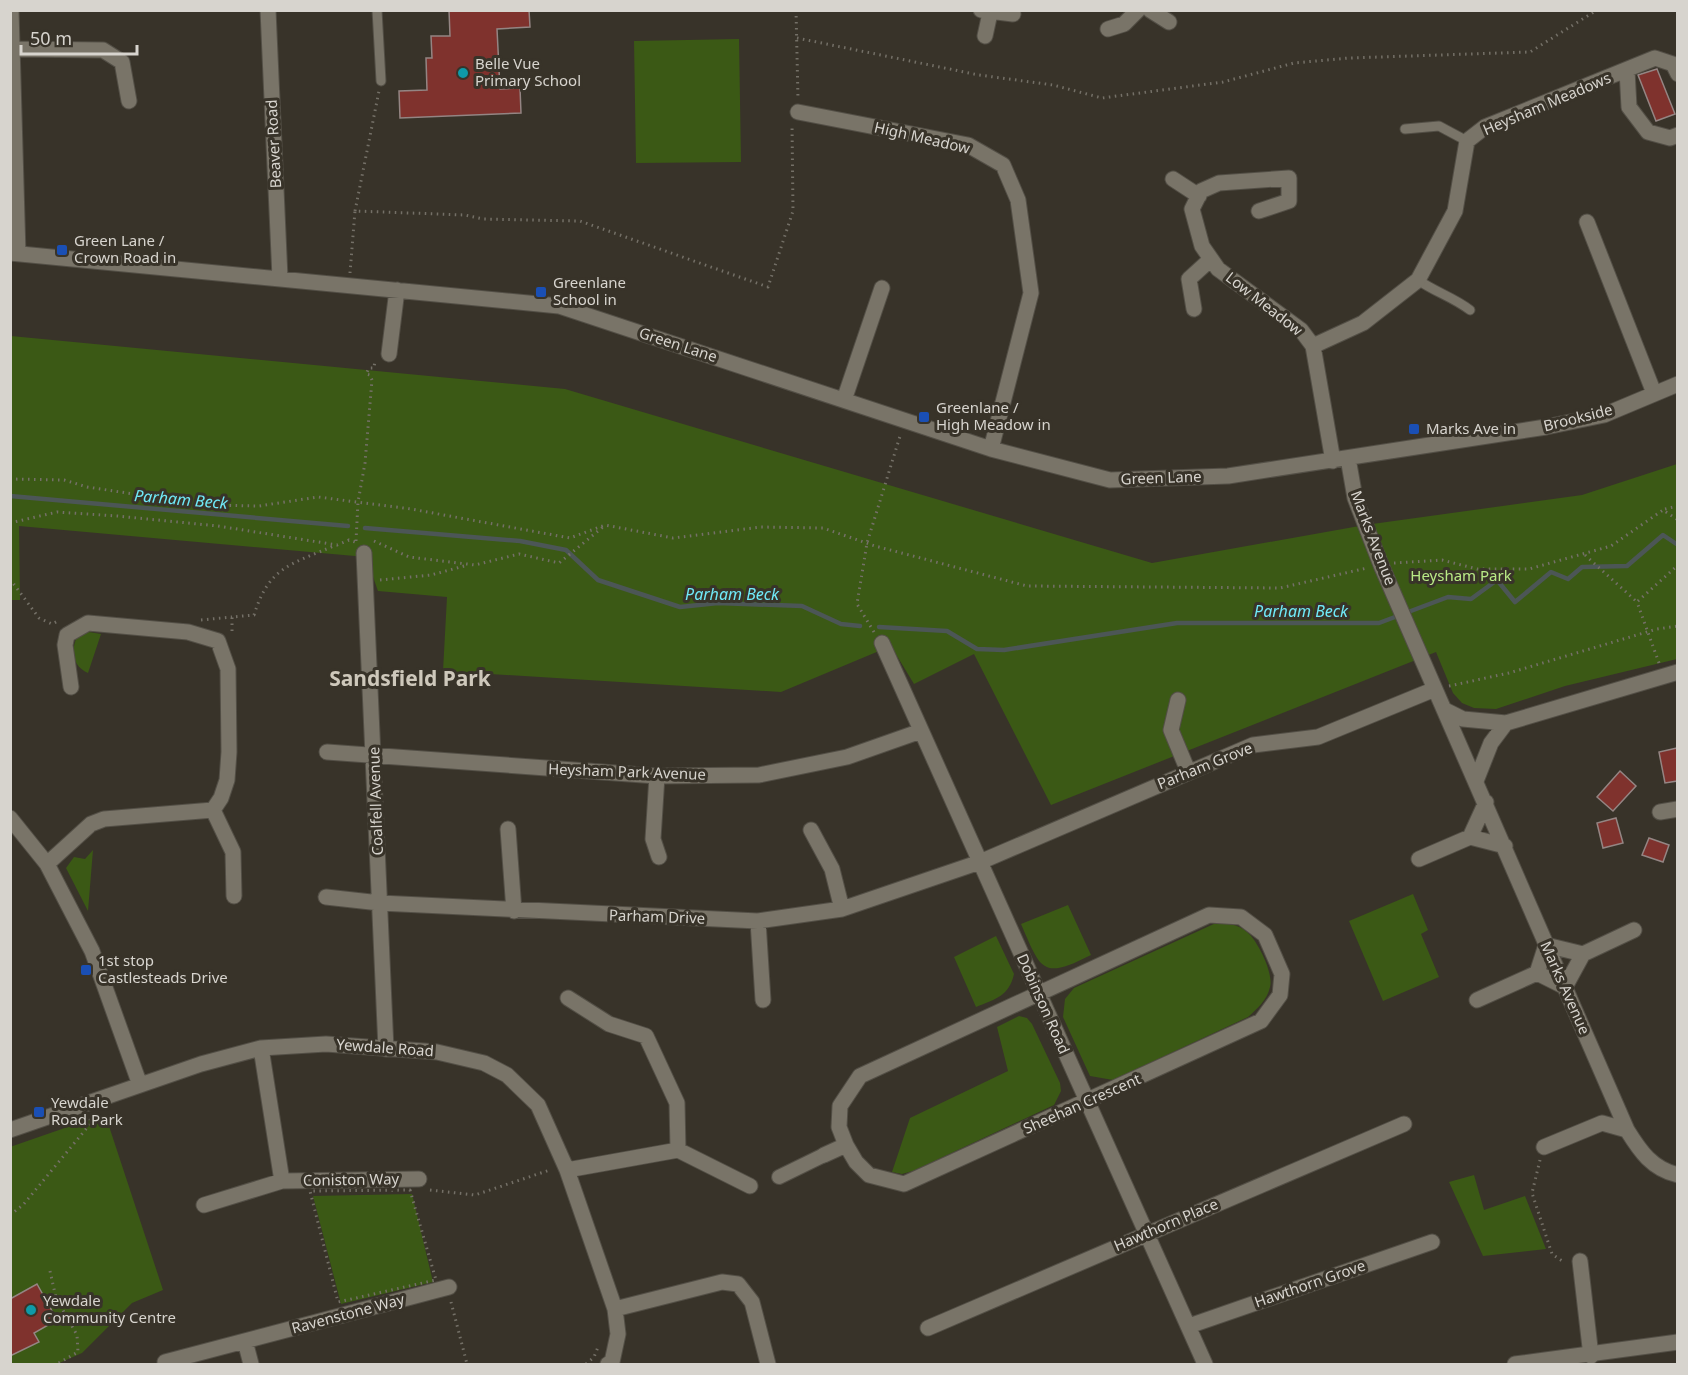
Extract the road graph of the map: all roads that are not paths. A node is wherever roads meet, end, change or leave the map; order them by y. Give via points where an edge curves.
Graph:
1 (11, 10) edge
2 (268, 10) edge
3 (377, 10) edge
4 (1138, 10) edge
5 (1150, 10) edge
6 (985, 11) edge
7 (1013, 14) dead end
8 (1168, 22) dead end
9 (1108, 29) dead end
10 (985, 36) dead end
11 (12, 49) junction
12 (1628, 70) junction
13 (1677, 74) edge
14 (381, 81) road end
15 (129, 101) dead end
16 (798, 112) road end
17 (1405, 129) dead end
18 (1677, 135) edge
19 (1467, 141) junction
20 (1173, 179) dead end
21 (1199, 196) junction
22 (1259, 211) dead end
23 (1587, 222) dead end
24 (14, 253) edge
25 (1211, 259) junction
26 (280, 278) junction
27 (1418, 280) junction
28 (882, 288) dead end
29 (397, 290) junction
30 (1194, 309) dead end
31 (1470, 310) dead end
32 (1313, 346) junction
33 (382, 355) road end
34 (1677, 384) edge
35 (1654, 393) junction
36 (844, 400) junction
37 (991, 449) junction
38 (1340, 459) junction
39 (360, 548) road end
40 (882, 643) road end
41 (1670, 674) edge
42 (71, 687) dead end
43 (1436, 689) junction
44 (1178, 700) dead end
45 (1445, 710) junction
46 (1506, 723) junction
47 (921, 731) junction
48 (327, 752) dead end
49 (375, 757) junction
50 (1188, 771) junction
51 (657, 776) junction
52 (1476, 781) junction
53 (1486, 802) junction
54 (1677, 809) edge
55 (213, 810) junction
56 (1660, 812) dead end
57 (10, 818) edge
58 (508, 829) dead end
59 (811, 830) dead end
60 (1470, 837) junction
61 (1505, 846) junction
62 (659, 857) dead end
63 (1419, 859) dead end
64 (980, 862) junction
65 (47, 864) junction
66 (234, 896) dead end
67 (326, 897) dead end
68 (380, 903) junction
69 (842, 909) junction
70 (514, 911) junction
71 (758, 921) junction
72 (1634, 930) dead end
73 (1546, 945) junction
74 (1583, 954) junction
75 (1537, 973) junction
76 (1565, 987) junction
77 (1038, 994) junction
78 (568, 998) dead end
79 (763, 1000) dead end
80 (1477, 1000) dead end
81 (261, 1048) junction
82 (386, 1049) junction
83 (140, 1085) junction
84 (1613, 1098) junction
85 (1086, 1102) junction
86 (1602, 1123) junction
87 (1404, 1124) dead end
88 (10, 1130) edge
89 (1628, 1130) junction
90 (846, 1145) junction
91 (1544, 1147) road end
92 (678, 1150) junction
93 (824, 1155) joint
94 (567, 1170) junction
95 (1677, 1175) edge
96 (779, 1177) dead end
97 (282, 1181) junction
98 (414, 1185) road end
99 (750, 1186) dead end
100 (204, 1206) dead end
101 (1146, 1234) junction
102 (1432, 1242) dead end
103 (1580, 1260) road end
104 (450, 1293) road end
105 (615, 1309) junction
106 (1189, 1326) junction
107 (928, 1328) dead end
108 (245, 1341) junction
109 (1677, 1342) edge
110 (1591, 1356) junction
111 (165, 1362) dead end
112 (611, 1364) edge
113 (252, 1365) edge
114 (768, 1365) edge
115 (1205, 1365) edge
116 (1515, 1365) edge

1 - 11 street
2 - 26 street, Beaver Road
3 - 14 lane
4 - 9 street via 1124,24
5 - 8 street
6 - 7 street
6 - 10 street
11 - 15 street via 103,50 122,62
11 - 24 street
12 - 13 street, Heysham Meadows via 1655,58 1673,64
12 - 18 street, Heysham Meadows via 1629,107 1648,132 1670,138
12 - 19 street, Heysham Meadows via 1485,127
16 - 37 street, High Meadow via 968,145 1003,165 1018,200 1031,293
17 - 19 lane via 1439,126
19 - 27 street via 1455,211
20 - 21 street
21 - 22 street via 1201,190 1220,183 1289,178 1289,201
21 - 25 street, Low Meadow via 1192,209 1202,246
23 - 35 street
24 - 26 street, Green Lane
25 - 30 street via 1189,279
25 - 32 street, Low Meadow via 1218,269 1301,330
26 - 29 street, Green Lane
27 - 31 lane
27 - 32 street via 1363,322
28 - 36 street
29 - 33 street
29 - 36 street, Green Lane via 559,306
32 - 38 street, Low Meadow
34 - 35 street, Brookside
35 - 38 street, Brookside via 1604,415 1557,425
36 - 37 street, Green Lane
37 - 38 street, Green Lane via 1110,480 1228,476
38 - 43 street, Marks Avenue
39 - 49 street, Coalfell Avenue via 368,582
40 - 47 street, Dobinson Road
41 - 46 street
42 - 55 street via 67,635 88,623 188,632 218,641 228,669 229,752 227,780
43 - 45 street, Marks Avenue
43 - 50 street, Parham Grove via 1318,737 1253,745
44 - 50 street via 1171,730
45 - 46 street via 1463,719
45 - 52 street, Marks Avenue
46 - 52 street via 1491,743
47 - 51 street, Heysham Park Avenue via 847,758 759,775
47 - 64 street, Dobinson Road
48 - 49 street, Heysham Park Avenue
49 - 51 street, Heysham Park Avenue
49 - 68 street, Coalfell Avenue
50 - 64 street, Parham Grove
51 - 62 street via 653,839
52 - 53 street, Marks Avenue
53 - 60 street
53 - 61 street, Marks Avenue
54 - 56 street
55 - 65 street via 104,819 91,824
55 - 66 street via 233,852
57 - 65 street
58 - 70 street
59 - 69 street via 832,869
60 - 61 street
60 - 63 street
61 - 73 street, Marks Avenue
64 - 69 street, Parham Drive
64 - 77 street, Dobinson Road
65 - 83 street via 92,951
67 - 68 street, Parham Drive
68 - 70 street, Parham Drive
68 - 82 street, Coalfell Avenue
69 - 71 street, Parham Drive
70 - 71 street, Parham Drive
71 - 79 street
72 - 74 street
73 - 74 street
73 - 75 street
73 - 76 street, Marks Avenue
74 - 76 street
75 - 76 street
75 - 80 street
76 - 84 street, Marks Avenue
77 - 85 street, Dobinson Road
77 - 85 street, Sheehan Crescent via 1209,915 1241,917 1265,935 1282,974 1280,995 1261,1021
77 - 90 street, Sheehan Crescent via 860,1076 840,1106 839,1127
78 - 92 street via 609,1024 646,1036 677,1103
81 - 82 street, Yewdale Road via 326,1044
81 - 83 street, Yewdale Road
81 - 97 street, Coniston Way
82 - 94 street, Yewdale Road via 464,1056 507,1075 538,1106
83 - 88 street, Yewdale Road
84 - 86 street
84 - 89 street, Marks Avenue
85 - 90 street, Sheehan Crescent via 904,1184 869,1175
85 - 101 street, Dobinson Road
86 - 89 street
86 - 91 street
87 - 101 street, Hawthorn Place
89 - 95 street, Marks Avenue via 1642,1153 1664,1172
90 - 93 street
92 - 94 street
92 - 99 street
93 - 96 street
94 - 105 street, Yewdale Road
97 - 98 street, Coniston Way
97 - 100 street, Coniston Way
101 - 106 street, Dobinson Road
101 - 107 street, Hawthorn Place
102 - 106 street, Hawthorn Grove
103 - 110 street
104 - 108 street, Ravenstone Way
105 - 112 street, Yewdale Road via 618,1334
105 - 114 street via 722,1282 738,1284 752,1302
106 - 115 street, Dobinson Road
108 - 111 street, Ravenstone Way
108 - 113 street
109 - 110 street
110 - 116 street

